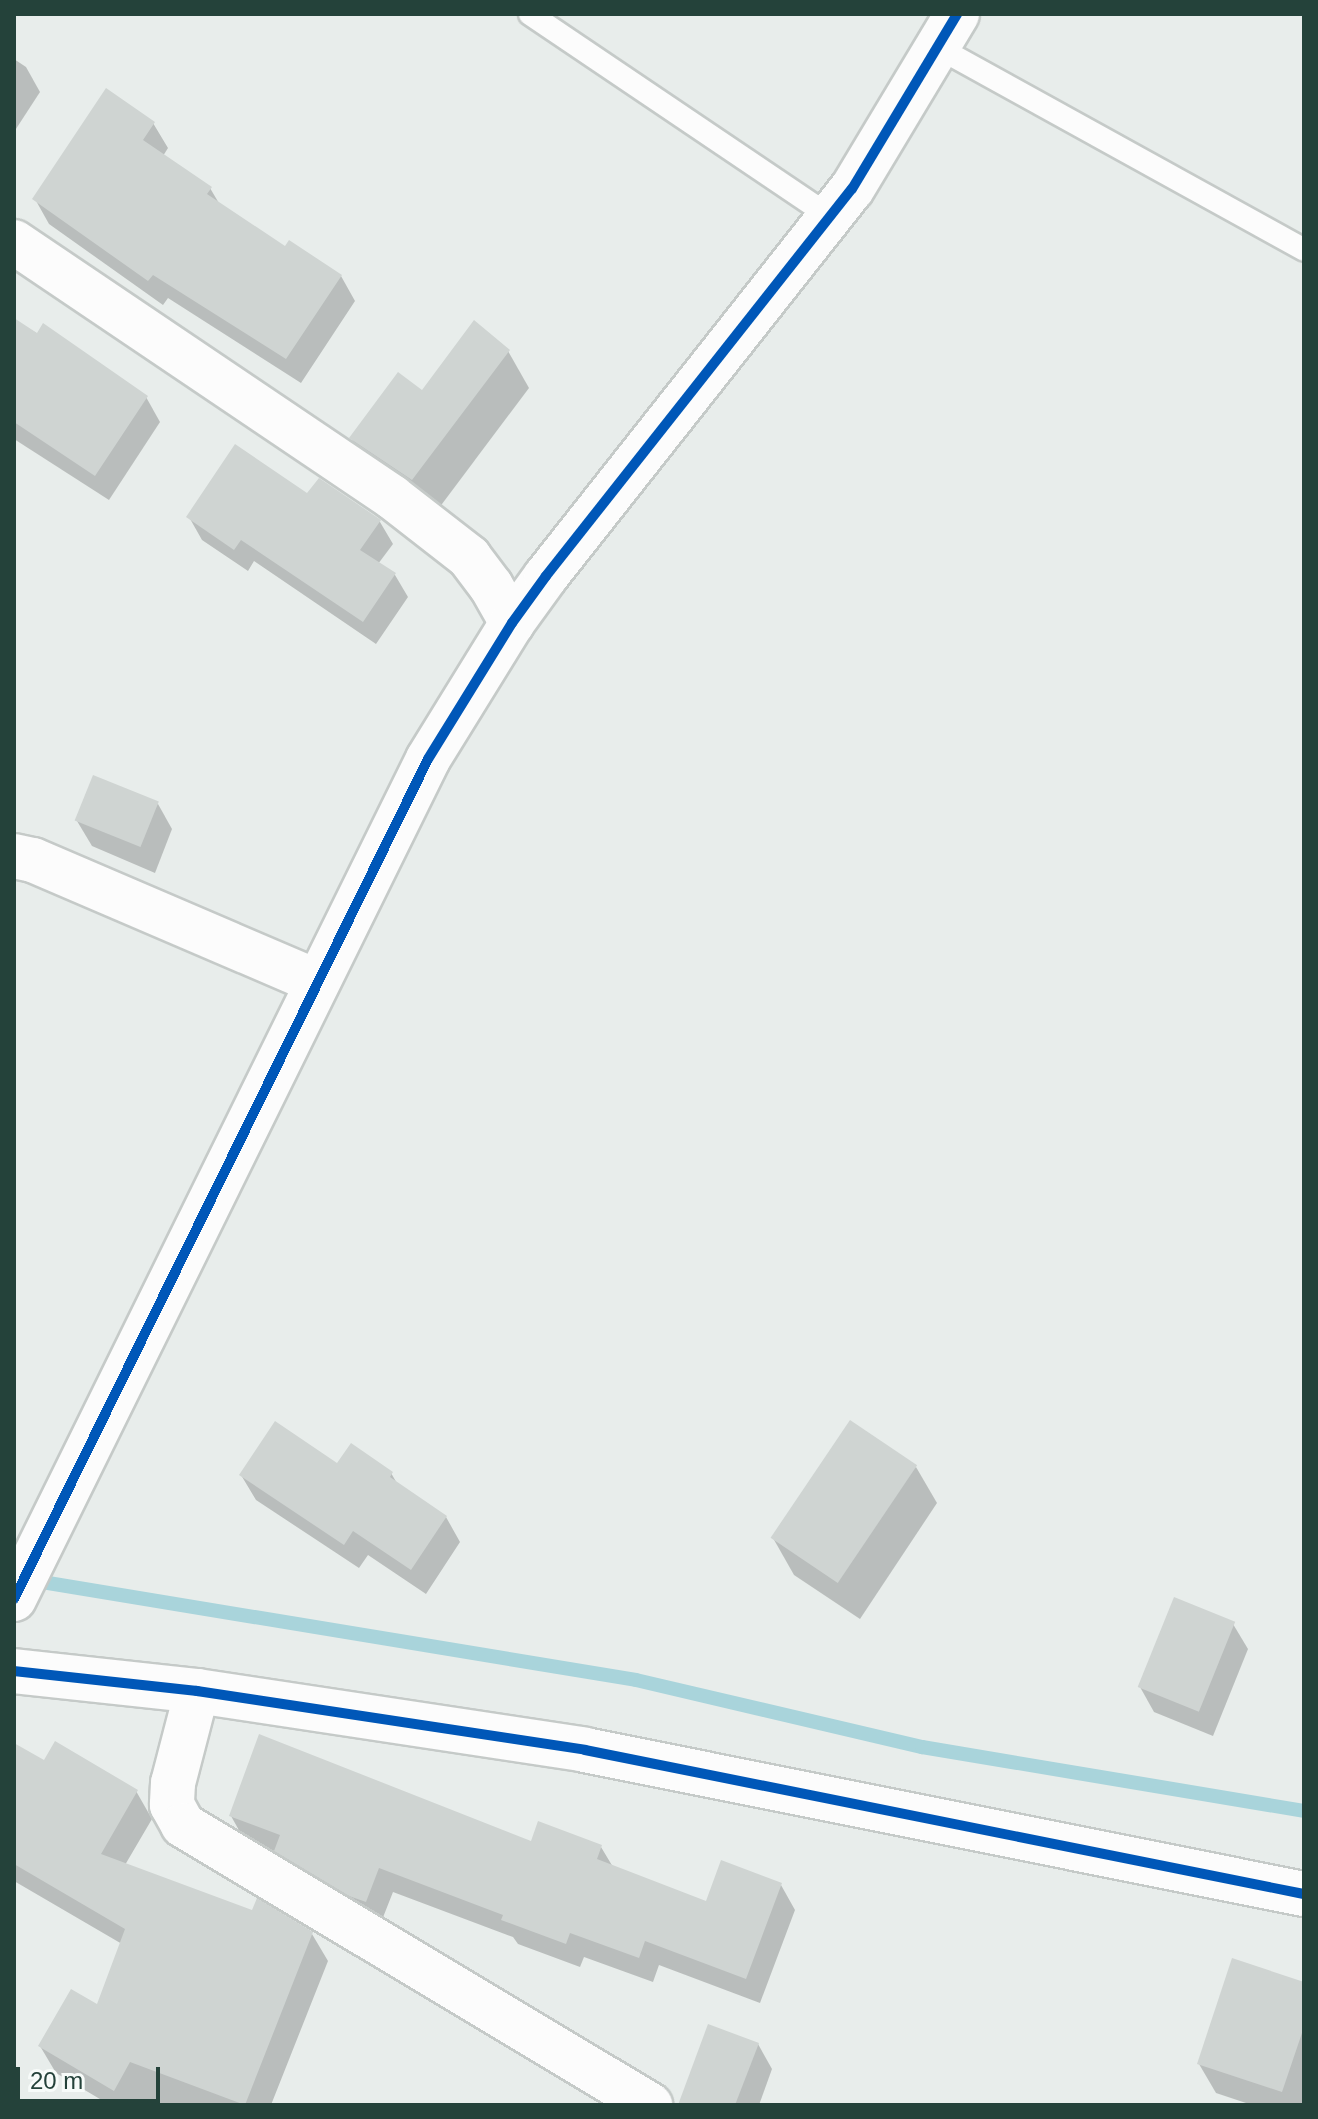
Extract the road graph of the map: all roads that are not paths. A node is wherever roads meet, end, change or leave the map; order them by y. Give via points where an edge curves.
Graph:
1 (530, 14) edge
2 (947, 30) edge
3 (829, 216) junction
4 (14, 242) edge
5 (1304, 250) edge
6 (512, 623) junction
7 (14, 856) edge
8 (317, 982) junction
9 (14, 1599) edge
10 (14, 1671) edge
11 (197, 1691) junction
12 (1304, 1894) edge
13 (650, 2105) edge

1 - 3 lane
2 - 3 street via 852,189
2 - 5 lane
3 - 6 street
4 - 6 street via 392,497 469,557
6 - 8 street via 428,759
7 - 8 street
8 - 9 street
10 - 11 street
11 - 12 street via 585,1750
11 - 13 street via 173,1783 172,1805 183,1825

